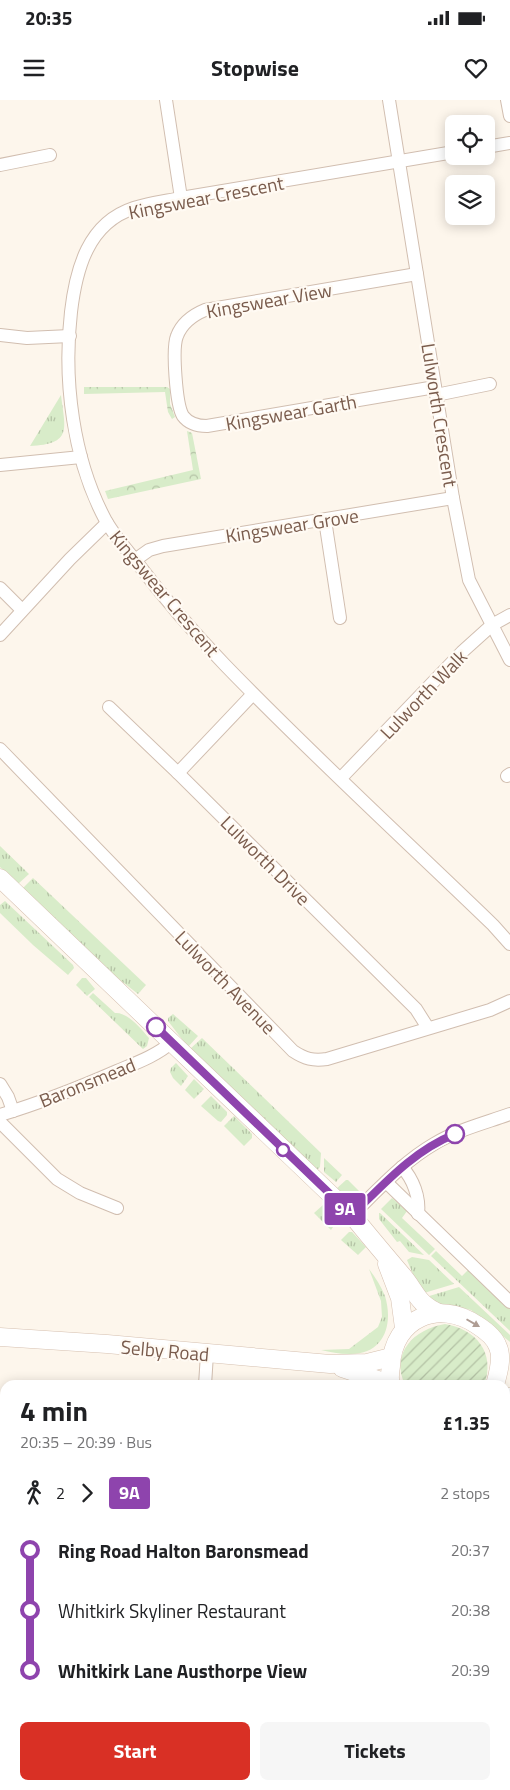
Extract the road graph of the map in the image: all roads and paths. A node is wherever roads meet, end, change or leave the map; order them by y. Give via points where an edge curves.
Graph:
1 (166, 100) edge
2 (389, 100) edge
3 (507, 100) edge
4 (510, 116) edge
5 (510, 143) edge
6 (495, 146) edge
7 (445, 154) edge
8 (50, 155) dead end
9 (400, 161) junction
10 (0, 165) edge
11 (181, 198) junction
12 (417, 274) junction
13 (0, 335) edge
14 (70, 336) junction
15 (177, 382) joint
16 (490, 384) dead end
17 (436, 390) junction
18 (81, 457) junction
19 (0, 466) edge
20 (453, 498) junction
21 (325, 520) junction
22 (107, 523) junction
23 (134, 560) junction
24 (0, 588) edge
25 (22, 610) junction
26 (510, 615) edge
27 (340, 618) dead end
28 (492, 625) junction
29 (0, 634) edge
30 (510, 660) edge
31 (253, 694) junction
32 (109, 707) dead end
33 (0, 749) edge
34 (178, 773) junction
35 (341, 778) junction
36 (0, 878) edge
37 (510, 944) edge
38 (510, 1001) edge
39 (428, 1028) junction
40 (172, 1042) junction
41 (0, 1084) edge
42 (6, 1113) edge
43 (510, 1114) edge
44 (0, 1122) edge
45 (402, 1167) junction
46 (386, 1182) junction
47 (117, 1208) dead end
48 (418, 1214) junction
49 (352, 1215) junction
50 (384, 1255) junction
51 (510, 1302) edge
52 (439, 1313) junction
53 (404, 1328) junction
54 (0, 1337) edge
55 (504, 1352) edge
56 (207, 1354) junction
57 (391, 1357) junction
58 (330, 1364) junction
59 (206, 1380) edge
60 (378, 1380) edge
61 (390, 1380) edge
62 (496, 1380) edge

1 - 11 street
2 - 9 street, Lulworth Crescent
3 - 4 street
5 - 6 street
7 - 9 street, Kingswear Crescent
8 - 10 street
9 - 11 street, Kingswear Crescent
9 - 12 street, Lulworth Crescent
11 - 14 street, Kingswear Crescent via 128,210 112,219 93,238 76,281
12 - 15 street, Kingswear View via 196,314 182,326 174,344
12 - 17 street, Lulworth Crescent
13 - 14 street via 27,338
14 - 18 street, Kingswear Crescent via 69,387
15 - 17 street, Kingswear Garth via 182,414 200,426
16 - 17 street, Kingswear Garth
17 - 20 street, Lulworth Crescent
18 - 19 street
18 - 22 street, Kingswear Crescent
20 - 21 street, Kingswear Grove
20 - 28 street, Lulworth Crescent via 469,580
21 - 23 street, Kingswear Grove via 163,546
21 - 27 street
22 - 23 street, Kingswear Crescent
22 - 25 street
23 - 31 street, Kingswear Crescent via 191,630
24 - 25 street
25 - 29 street
26 - 28 street, Lulworth Walk
28 - 30 street, Lulworth Crescent
28 - 35 street, Lulworth Walk
31 - 34 street
31 - 35 street, Kingswear Crescent
32 - 34 street, Lulworth Drive
33 - 39 street, Lulworth Avenue via 293,1052 309,1059 327,1058
34 - 39 street, Lulworth Drive via 416,1008
35 - 37 street, Kingswear Crescent
36 - 40 main road
38 - 39 street, Lulworth Avenue
40 - 42 street, Baronsmead via 163,1050 98,1079
40 - 49 main road
41 - 42 street via 8,1097
43 - 45 street via 444,1138
44 - 47 street via 57,1179 80,1193
45 - 46 street
45 - 48 street via 413,1183
46 - 48 street
46 - 49 street
48 - 51 street
49 - 50 main road
50 - 52 main road via 420,1302
50 - 53 main road via 400,1298
52 - 53 main road via 420,1317
52 -> 55 main road via 470,1320 485,1330
53 - 57 main road via 395,1341
54 - 56 main road, Selby Road
55 - 62 main road
56 - 58 main road, Selby Road
56 - 59 street
57 - 58 main road, Selby Road via 367,1363
57 - 61 main road
58 - 60 main road, Selby Road

